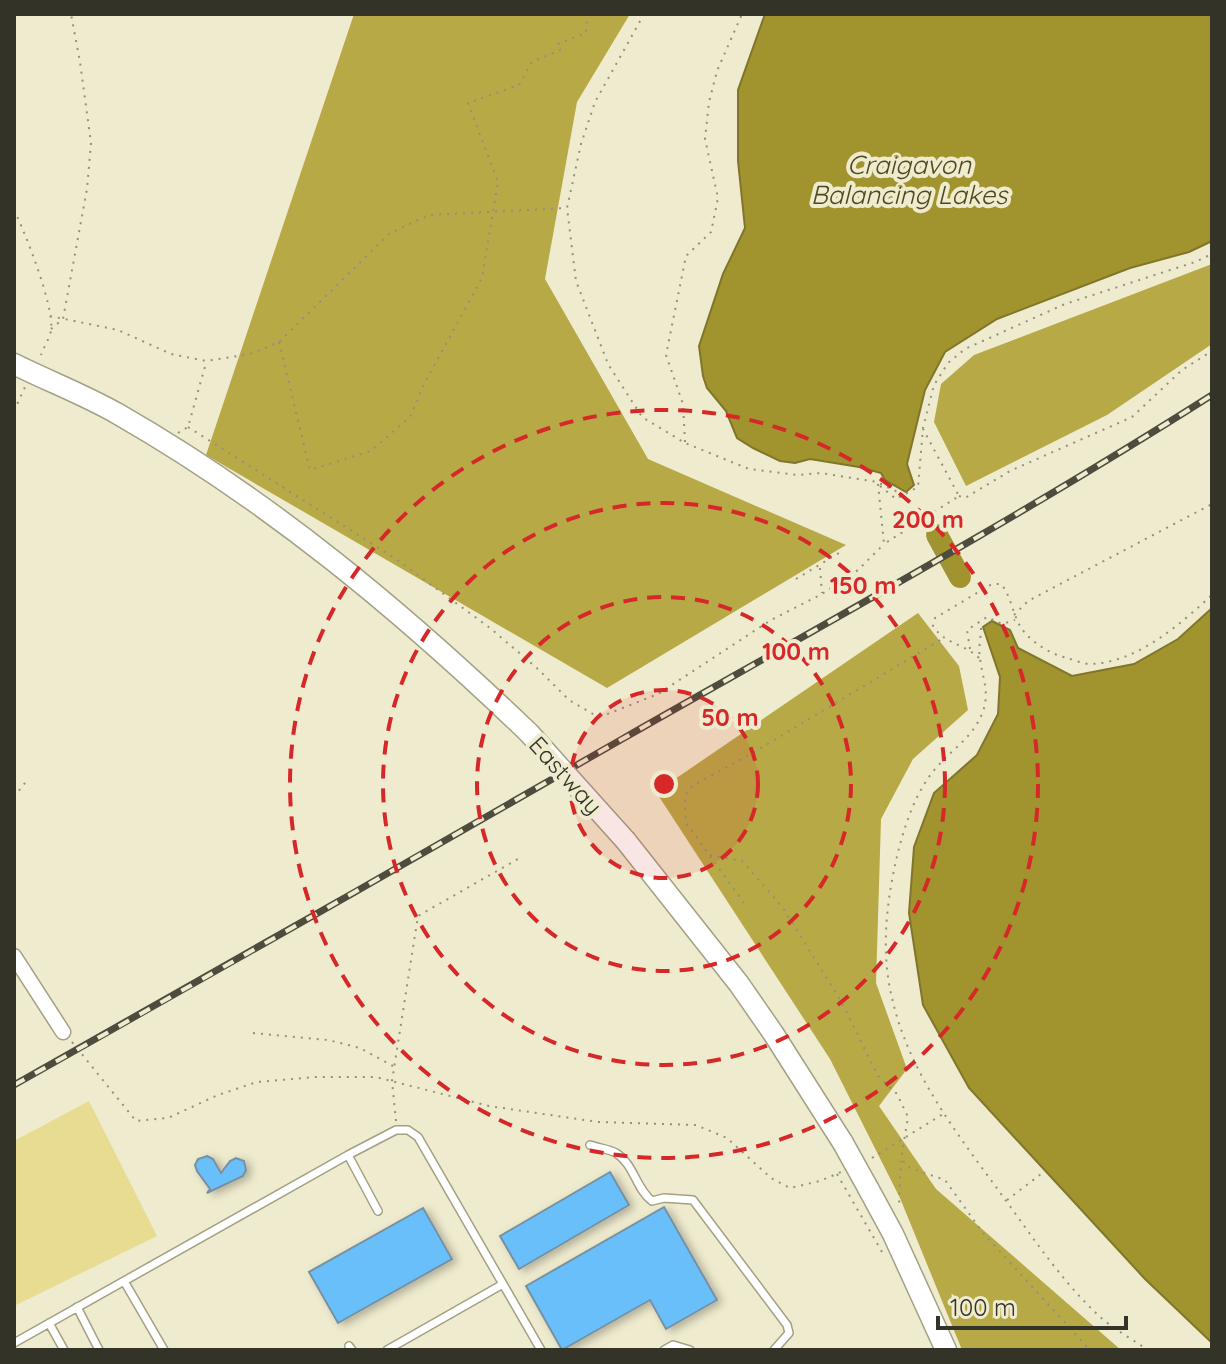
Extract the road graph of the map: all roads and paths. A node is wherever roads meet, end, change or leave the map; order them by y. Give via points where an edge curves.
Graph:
1 (71, 14) edge
2 (587, 14) edge
3 (644, 14) edge
4 (742, 14) edge
5 (567, 208) junction
6 (14, 210) edge
7 (493, 212) junction
8 (1212, 254) edge
9 (50, 316) junction
10 (63, 319) junction
11 (51, 329) junction
12 (279, 342) junction
13 (1212, 351) edge
14 (41, 355) dead end
15 (206, 361) junction
16 (14, 364) edge
17 (26, 385) dead end
18 (14, 411) edge
19 (188, 427) junction
20 (923, 428) junction
21 (685, 443) junction
22 (166, 444) junction
23 (877, 482) junction
24 (902, 494) dead end
25 (959, 496) junction
26 (1212, 504) edge
27 (930, 540) dead end
28 (884, 544) junction
29 (839, 553) dead end
30 (820, 565) junction
31 (796, 579) dead end
32 (953, 581) dead end
33 (822, 594) junction
34 (1212, 595) edge
35 (1015, 618) junction
36 (981, 628) dead end
37 (942, 639) junction
38 (970, 650) junction
39 (980, 659) junction
40 (28, 779) dead end
41 (14, 797) edge
42 (710, 855) junction
43 (518, 859) dead end
44 (744, 903) dead end
45 (14, 956) edge
46 (63, 1032) joint
47 (253, 1033) dead end
48 (394, 1066) junction
49 (392, 1081) junction
50 (943, 1114) junction
51 (396, 1130) junction
52 (905, 1138) junction
53 (590, 1145) dead end
54 (348, 1155) junction
55 (901, 1159) junction
56 (861, 1163) dead end
57 (849, 1168) dead end
58 (1045, 1171) dead end
59 (1006, 1201) junction
60 (899, 1208) dead end
61 (378, 1211) dead end
62 (124, 1281) junction
63 (503, 1284) junction
64 (77, 1307) junction
65 (49, 1323) junction
66 (14, 1343) edge
67 (64, 1350) edge
68 (99, 1350) edge
69 (164, 1350) edge
70 (387, 1350) edge
71 (541, 1350) edge
72 (664, 1350) edge
73 (690, 1350) edge
74 (774, 1350) edge
75 (946, 1350) edge
76 (1090, 1350) edge
77 (1148, 1350) edge

1 - 10 path via 91,143
2 - 7 path via 586,33 557,44 560,50 532,62 519,85 468,103 498,182
3 - 5 path via 595,102
4 - 21 path via 709,102 705,139 718,198 711,232 686,256 666,355 683,404
5 - 7 path
5 - 21 path via 576,281 608,364 642,417
6 - 9 path
7 - 12 path via 429,215 390,233
7 - 12 path via 482,278 410,417 371,451 310,470
8 - 20 path via 1065,304 965,349 934,385
9 - 10 path
9 - 11 path
10 - 11 path
10 - 15 path via 118,330 171,354
11 - 14 path
12 - 15 path via 250,354
13 - 25 path via 1182,370 1132,417 1010,471 965,498
15 - 19 path
16 - 22 street, Eastway via 117,413
17 - 18 path
19 - 22 path
19 - 33 path via 396,559 593,714 605,715 658,694 771,620
20 - 23 path via 918,487 896,499
20 - 25 path
21 - 23 path via 749,469
22 - 75 street, Eastway, bridge via 348,571 463,670 529,733 626,841 739,984 843,1143 893,1234
23 - 24 path
23 - 28 path
25 - 28 path
26 - 35 path via 1028,601
27 - 32 path
28 - 33 path
29 - 30 path
30 - 31 path
30 - 33 path
34 - 35 path via 1176,628 1128,655 1089,664 1051,654
35 - 37 path via 1007,592 1001,584 992,584 935,618 933,626
35 - 38 path via 1002,624 987,617 967,630
36 - 39 path
37 - 38 path
37 - 42 path via 692,786 685,796 686,823
38 - 39 path
39 - 50 path via 987,690 984,709 963,744 924,783 911,810 886,933 892,999 903,1034
40 - 41 path
42 - 44 path
42 - 52 path via 742,861 783,908 841,1001 878,1076 897,1094 908,1117
43 - 48 path via 418,916
45 - 46 street
46 - 49 path via 136,1121 168,1118 257,1082 316,1077
47 - 48 path via 328,1040 360,1048
48 - 49 path
49 - 51 path
49 - 57 path via 520,1111 598,1122 696,1125 727,1138 790,1188
50 - 52 path
50 - 59 path
51 - 54 lane
51 - 63 lane via 418,1137
52 - 55 path
52 - 56 path
53 - 74 lane via 617,1153 652,1201 693,1200 787,1325 789,1333
54 - 61 lane
54 - 62 lane
55 - 60 path
55 - 76 path via 910,1168 945,1180 983,1233
58 - 59 path
59 - 77 path via 1066,1283 1102,1319
62 - 64 lane
62 - 69 lane
63 - 70 lane
63 - 71 lane
64 - 65 lane
64 - 68 lane
65 - 66 lane
65 - 67 lane
72 - 73 lane via 673,1345

